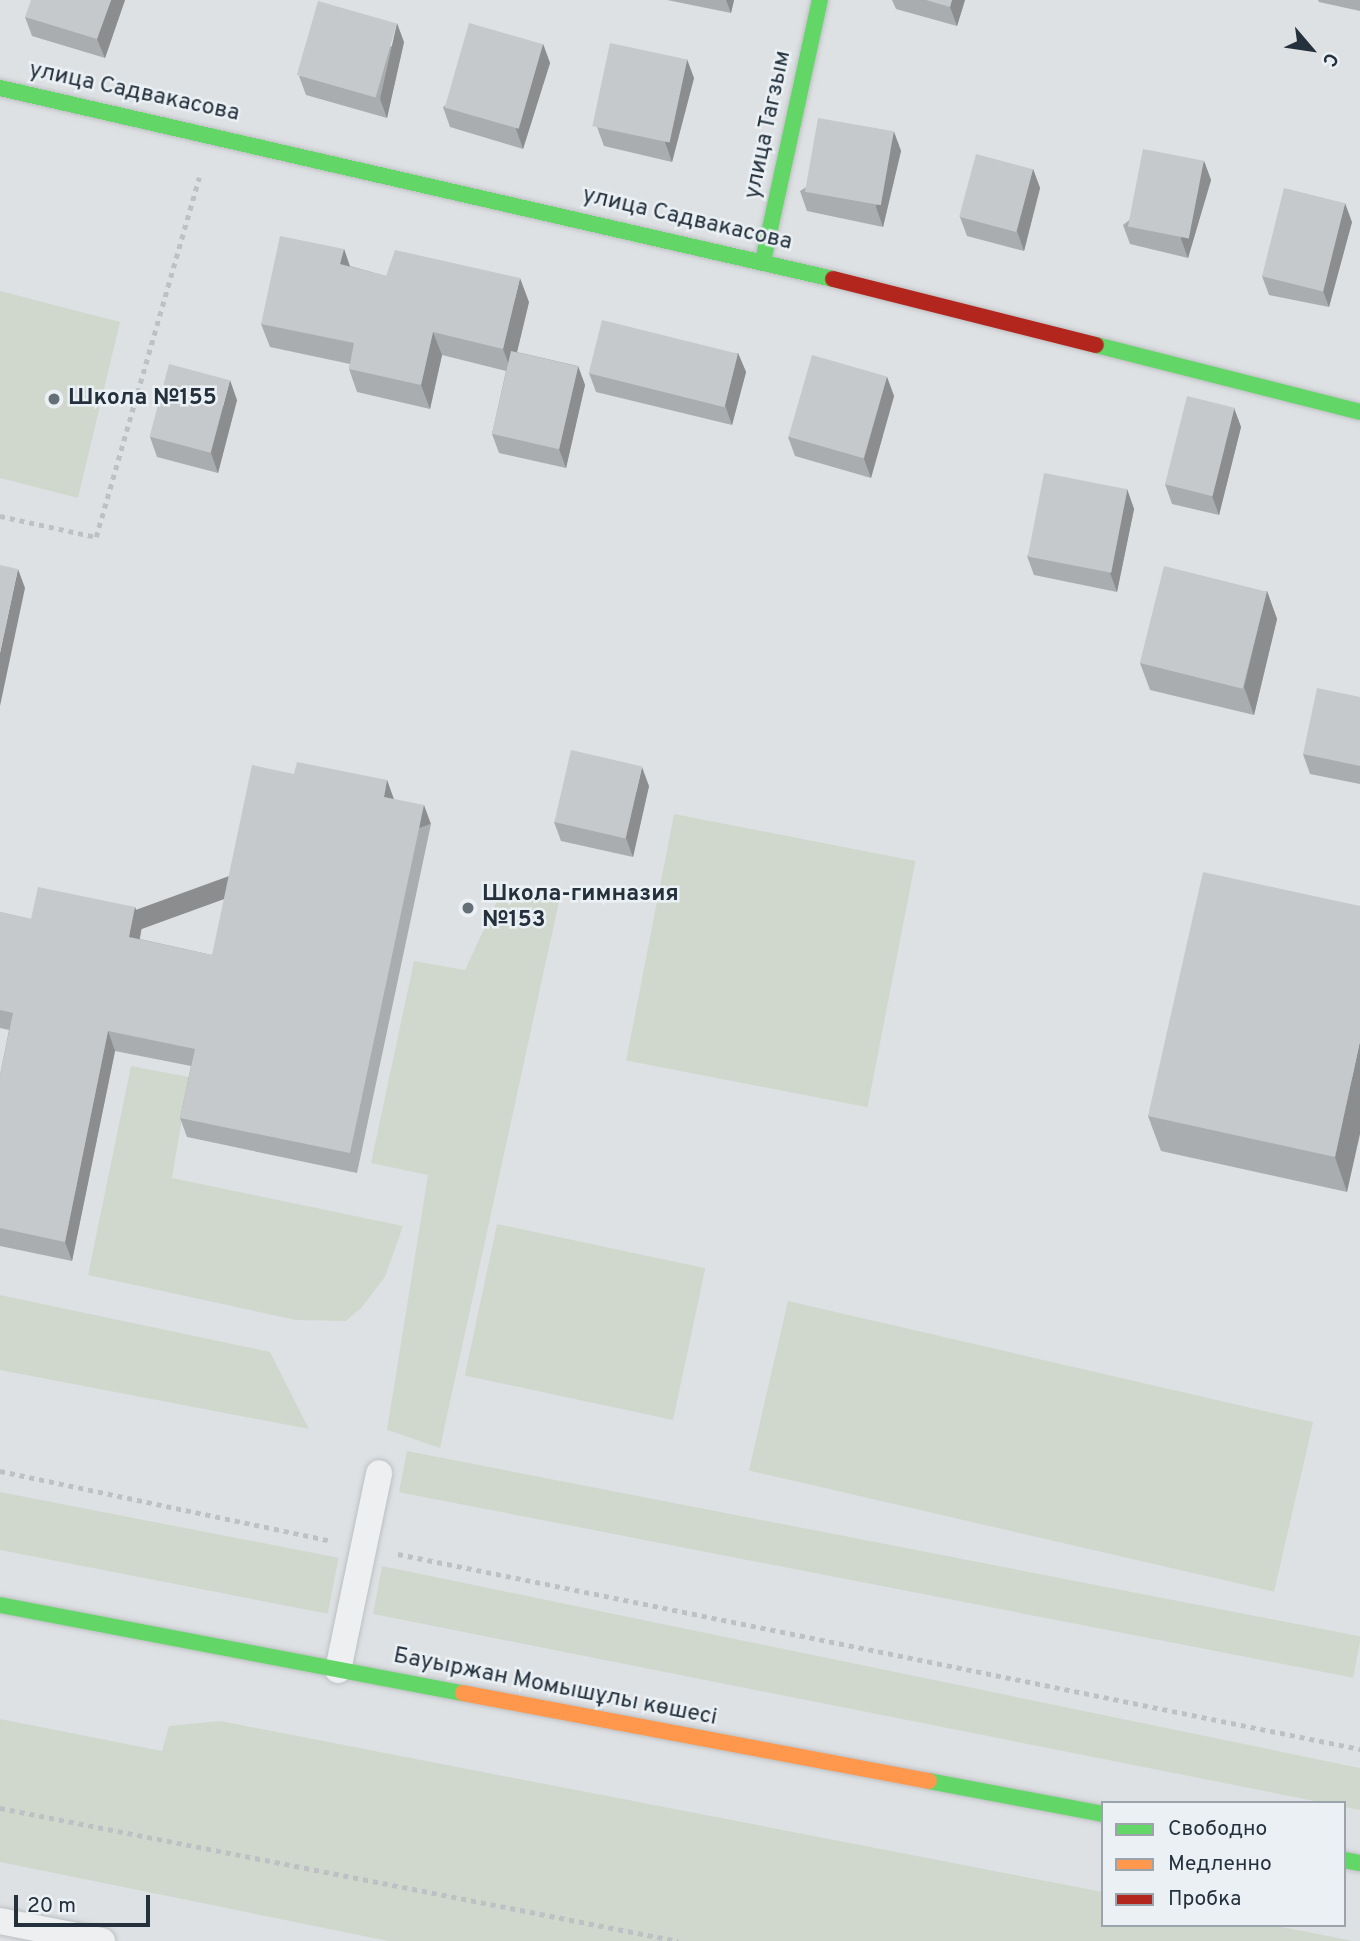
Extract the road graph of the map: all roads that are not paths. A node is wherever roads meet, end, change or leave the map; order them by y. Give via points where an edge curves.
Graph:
1 (820, 0) edge
2 (0, 88) edge
3 (763, 261) junction
4 (1360, 412) edge
5 (379, 1473) dead end
6 (0, 1605) edge
7 (338, 1670) junction
8 (1101, 1814) edge
9 (0, 1921) edge
10 (102, 1941) edge

1 - 3 street, улица Тагзым
2 - 3 street, улица Садвакасова
3 - 4 street, улица Садвакасова
5 - 7 lane
6 - 7 street, Бауыржан Момышұлы көшесі
7 - 8 street, Бауыржан Момышұлы көшесі
9 - 10 lane

